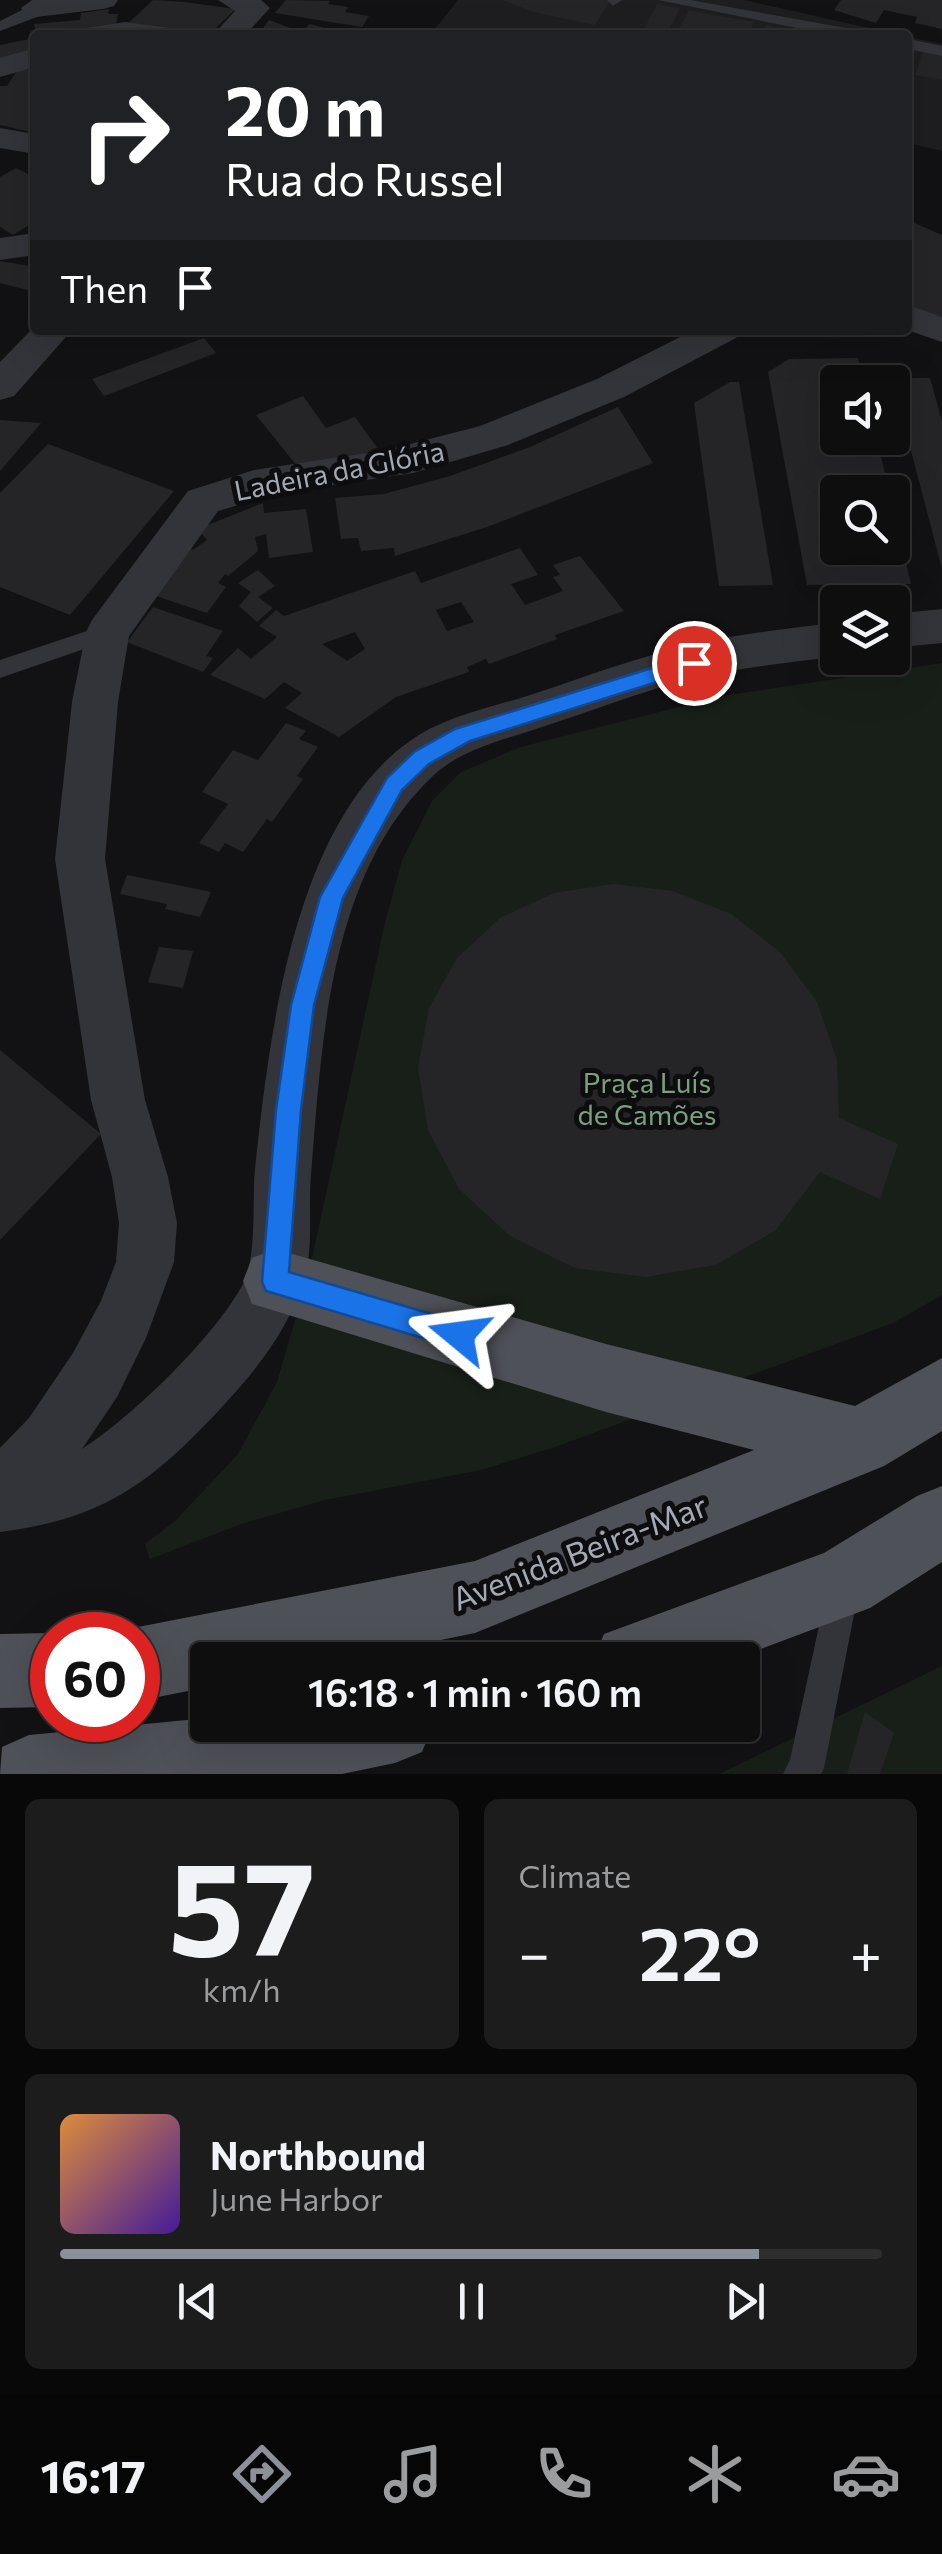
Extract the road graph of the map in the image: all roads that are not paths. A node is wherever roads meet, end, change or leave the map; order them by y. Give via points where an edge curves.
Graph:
1 (103, 0) edge
2 (233, 0) edge
3 (665, 0) edge
4 (40, 4) edge
5 (0, 26) edge
6 (233, 30) edge
7 (830, 30) edge
8 (912, 45) edge
9 (942, 50) edge
10 (30, 59) edge
11 (0, 68) edge
12 (0, 138) edge
13 (30, 143) edge
14 (30, 245) edge
15 (0, 249) edge
16 (912, 319) edge
17 (942, 330) edge
18 (47, 335) edge
19 (714, 335) edge
20 (0, 386) edge
21 (942, 626) edge
22 (910, 630) edge
23 (108, 632) junction
24 (820, 641) edge
25 (0, 668) edge
26 (275, 1282) junction
27 (942, 1392) edge
28 (860, 1442) junction
29 (0, 1497) edge
30 (942, 1521) edge
31 (844, 1582) junction
32 (679, 1642) edge
33 (160, 1660) edge
34 (30, 1670) edge
35 (0, 1671) edge
36 (311, 1742) edge
37 (29, 1774) edge
38 (802, 1774) edge

1 - 4 street
2 - 6 street via 255,8
3 - 7 lane
4 - 5 lane
8 - 9 lane
10 - 11 street
12 - 13 street
14 - 15 street
16 - 17 street
18 - 20 street
19 - 23 street, Ladeira da Glória via 636,379 513,432 410,460 243,487 204,501
21 - 22 street
23 - 25 lane
23 - 29 street, Ladeira da Glória via 80,860 118,1100 148,1222 145,1262 94,1376 51,1440
24 - 26 street via 715,656 480,729 422,758 394,784 361,836 317,942 288,1110
26 - 28 main road via 606,1378
26 - 29 street via 239,1340 159,1430 93,1479 57,1494
27 - 28 main road, Avenida Beira-Mar
28 - 33 main road, Avenida Beira-Mar via 475,1597
30 - 31 main road
31 - 32 main road
31 - 38 lane
34 - 35 main road
36 - 37 main road

